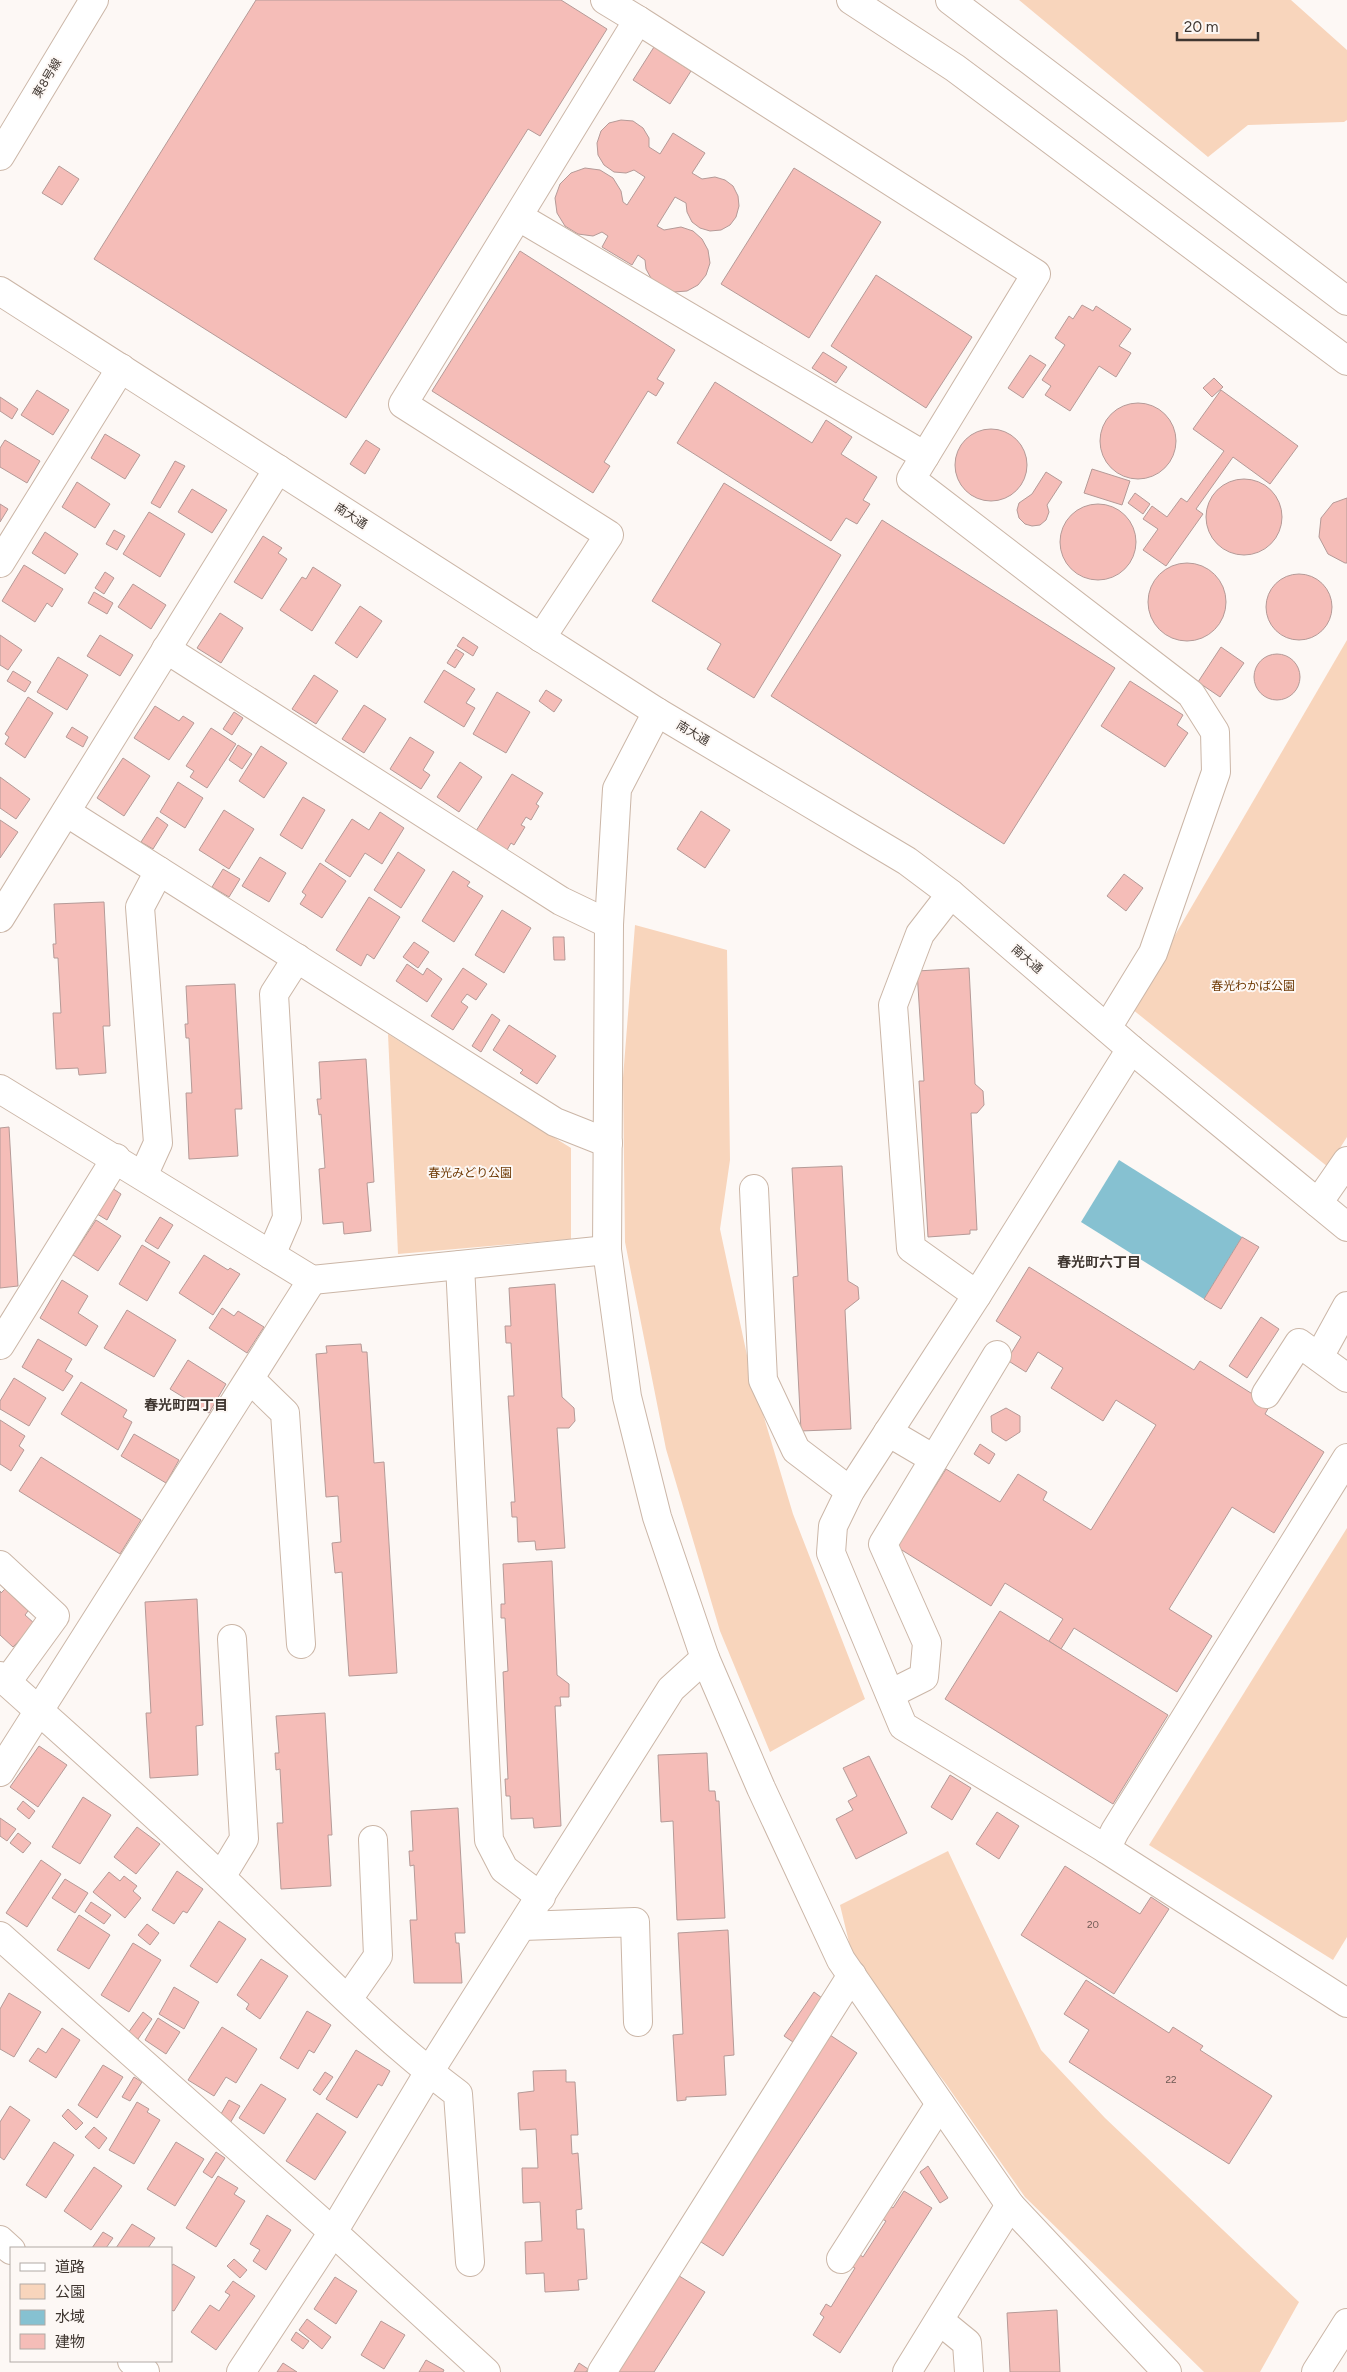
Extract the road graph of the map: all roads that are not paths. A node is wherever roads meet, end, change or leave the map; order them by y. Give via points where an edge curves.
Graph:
1 (94, 0) edge
2 (605, 0) edge
3 (851, 0) edge
4 (950, 0) edge
5 (638, 20) junction
6 (0, 156) edge
7 (519, 217) junction
8 (0, 291) edge
9 (1347, 301) edge
10 (1347, 361) edge
11 (121, 368) junction
12 (925, 456) junction
13 (278, 469) junction
14 (0, 564) edge
15 (541, 638) junction
16 (166, 649) junction
17 (658, 712) junction
18 (66, 812) junction
19 (160, 871) junction
20 (951, 894) junction
21 (0, 918) edge
22 (609, 924) junction
23 (297, 958) junction
24 (1107, 1028) junction
25 (1131, 1049) junction
26 (0, 1089) edge
27 (608, 1143) junction
28 (116, 1158) junction
29 (1347, 1161) edge
30 (143, 1176) junction
31 (754, 1189) dead end
32 (1318, 1203) junction
33 (1347, 1228) edge
34 (607, 1250) junction
35 (272, 1255) junction
36 (460, 1265) junction
37 (312, 1280) junction
38 (977, 1295) junction
39 (1347, 1306) edge
40 (0, 1345) edge
41 (997, 1354) dead end
42 (1319, 1357) junction
43 (1347, 1378) edge
44 (250, 1379) junction
45 (1266, 1394) dead end
46 (888, 1432) junction
47 (1347, 1458) edge
48 (934, 1459) junction
49 (850, 1491) junction
50 (0, 1566) edge
51 (232, 1639) dead end
52 (301, 1644) dead end
53 (705, 1658) junction
54 (3, 1679) edge
55 (890, 1694) junction
56 (39, 1711) junction
57 (0, 1772) edge
58 (373, 1840) dead end
59 (1106, 1849) junction
60 (221, 1877) junction
61 (541, 1897) junction
62 (523, 1926) junction
63 (0, 1936) edge
64 (852, 1975) junction
65 (348, 1999) junction
66 (1347, 2003) edge
67 (638, 2022) dead end
68 (429, 2072) junction
69 (940, 2104) junction
70 (1010, 2205) junction
71 (333, 2232) junction
72 (0, 2240) edge
73 (10, 2249) edge
74 (841, 2259) dead end
75 (470, 2262) dead end
76 (940, 2321) junction
77 (1347, 2323) edge
78 (133, 2362) edge
79 (145, 2372) edge
80 (241, 2372) edge
81 (486, 2372) edge
82 (602, 2372) edge
83 (907, 2372) edge
84 (969, 2372) edge
85 (1167, 2372) edge
86 (1316, 2372) edge

1 - 6 street, 東8号線
2 - 5 street
3 - 10 street via 955,68
4 - 9 street
5 - 7 street
5 - 12 street via 1036,274
7 - 12 street
7 - 15 street via 403,404 609,535
8 - 11 street, 南大通
11 - 13 street, 南大通
11 - 14 street
12 - 24 street via 912,480 1191,694 1215,732 1216,772 1153,953
13 - 15 street, 南大通
13 - 16 street
15 - 17 street, 南大通
16 - 18 street
16 - 22 street via 562,901
17 - 20 street, 南大通 via 907,861
17 - 22 street via 617,789
18 - 19 street
18 - 21 street
19 - 23 street
19 - 30 street via 140,907 158,1143
20 - 24 street, 南大通
20 - 38 street via 920,934 893,1004 911,1248
22 - 27 street
23 - 27 street via 555,1122
23 - 35 street via 274,994 287,1218
24 - 25 street, 南大通
25 - 32 street, 南大通
25 - 38 street
26 - 28 street
27 - 34 street
28 - 30 street
28 - 40 street
29 - 32 street
30 - 35 street
31 - 49 street via 763,1380 796,1450
32 - 33 street, 南大通
34 - 36 street
34 - 53 street via 627,1397 657,1517
35 - 37 street
36 - 37 street
36 - 61 street via 489,1840 504,1869
37 - 44 street
38 - 46 street
39 - 42 street
41 - 48 street
42 - 43 street
42 - 45 street via 1299,1343
44 - 52 street via 285,1413
44 - 56 street
46 - 48 street
46 - 49 street
47 - 59 street
48 - 55 street via 884,1544 927,1643 924,1677
49 - 55 street via 833,1526 831,1553
50 - 54 street via 55,1616
51 - 60 street via 244,1840
53 - 61 street via 671,1689
53 - 64 street via 761,1788 841,1960
54 - 56 street
55 - 59 street via 903,1726
56 - 57 street
56 - 60 street
58 - 65 street via 378,1956
59 - 66 street
60 - 65 street
61 - 62 street
62 - 67 street via 635,1922
62 - 68 street
63 - 71 street
64 - 69 street
64 - 82 street
65 - 68 street
68 - 71 street
68 - 75 street via 458,2094
69 - 70 street
69 - 74 street
70 - 76 street
70 - 85 street
71 - 80 street
71 - 81 street
72 - 73 street
76 - 83 street
76 - 84 street via 967,2343
77 - 86 street
78 - 79 street

